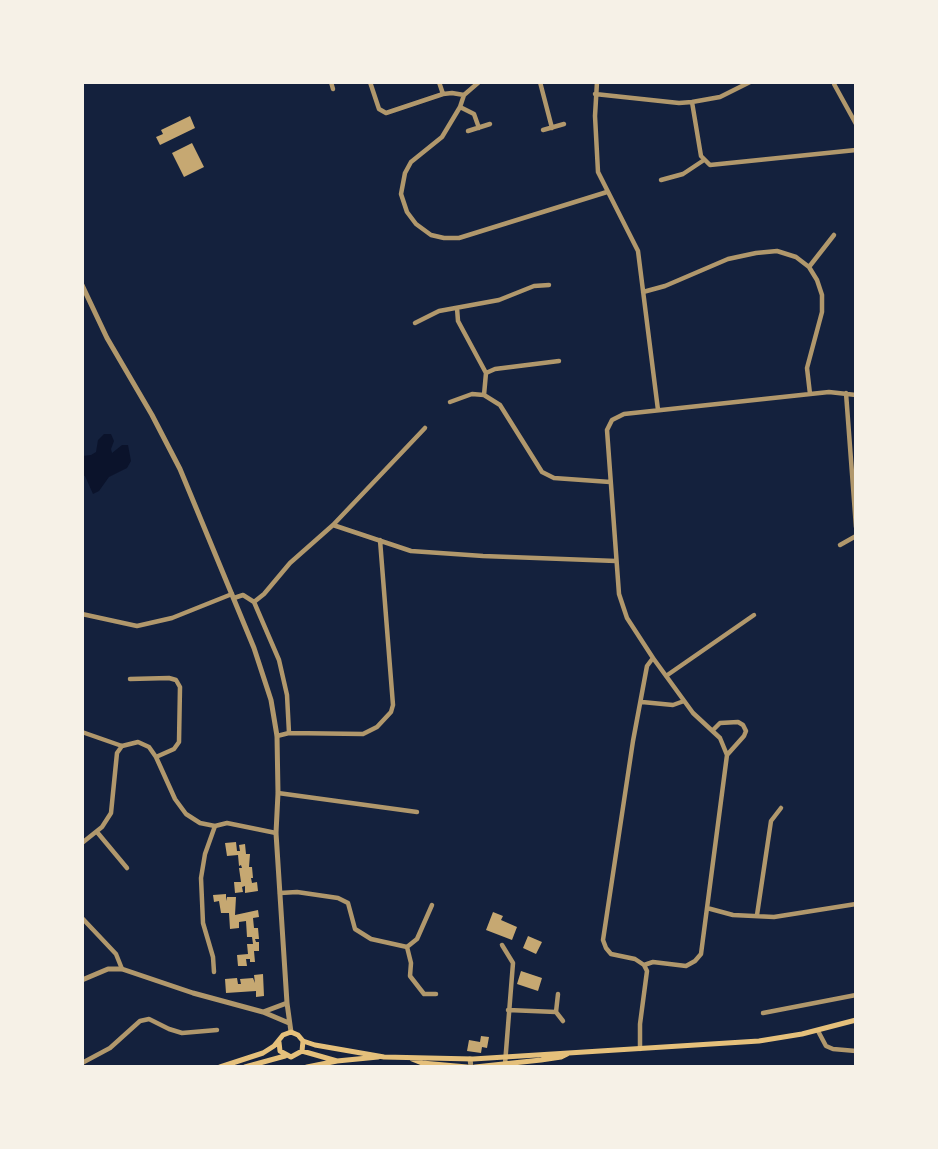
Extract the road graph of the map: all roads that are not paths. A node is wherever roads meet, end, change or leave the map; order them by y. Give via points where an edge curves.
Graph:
1 (331, 82) edge
2 (370, 82) edge
3 (439, 82) edge
4 (479, 82) edge
5 (540, 82) edge
6 (597, 82) edge
7 (750, 82) edge
8 (834, 84) dead end
9 (333, 89) dead end
10 (443, 94) junction
11 (595, 94) junction
12 (464, 95) junction
13 (692, 102) junction
14 (460, 107) junction
15 (490, 124) dead end
16 (564, 124) dead end
17 (856, 124) edge
18 (479, 128) junction
19 (552, 128) junction
20 (542, 130) dead end
21 (468, 131) dead end
22 (856, 150) edge
23 (704, 160) junction
24 (661, 180) dead end
25 (607, 192) junction
26 (834, 235) dead end
27 (809, 267) junction
28 (82, 285) edge
29 (549, 285) dead end
30 (643, 292) junction
31 (457, 308) junction
32 (415, 323) dead end
33 (559, 361) dead end
34 (486, 373) junction
35 (846, 393) junction
36 (810, 394) junction
37 (484, 395) junction
38 (856, 395) edge
39 (450, 402) dead end
40 (658, 410) junction
41 (425, 428) dead end
42 (610, 482) junction
43 (333, 525) junction
44 (856, 527) edge
45 (856, 536) edge
46 (380, 540) junction
47 (840, 545) dead end
48 (616, 561) junction
49 (233, 596) junction
50 (254, 602) junction
51 (82, 614) edge
52 (754, 615) dead end
53 (653, 658) junction
54 (666, 676) junction
55 (130, 679) dead end
56 (684, 701) junction
57 (642, 702) junction
58 (713, 730) junction
59 (82, 732) edge
60 (289, 733) junction
61 (277, 736) junction
62 (122, 746) junction
63 (727, 754) junction
64 (156, 757) junction
65 (278, 793) junction
66 (781, 808) dead end
67 (417, 812) dead end
68 (215, 827) junction
69 (97, 832) junction
70 (276, 833) junction
71 (82, 843) edge
72 (127, 868) dead end
73 (280, 893) junction
74 (856, 904) edge
75 (432, 905) dead end
76 (707, 908) junction
77 (757, 915) junction
78 (82, 918) edge
79 (502, 945) dead end
80 (407, 947) junction
81 (645, 965) junction
82 (122, 969) junction
83 (214, 972) dead end
84 (82, 980) edge
85 (436, 994) dead end
86 (558, 994) dead end
87 (856, 995) edge
88 (287, 1003) junction
89 (508, 1010) junction
90 (263, 1012) junction
91 (556, 1012) junction
92 (763, 1013) dead end
93 (856, 1020) edge
94 (563, 1021) dead end
95 (289, 1023) junction
96 (217, 1030) dead end
97 (818, 1031) junction
98 (291, 1032) junction
99 (279, 1041) junction
100 (303, 1041) junction
101 (640, 1049) junction
102 (302, 1051) junction
103 (856, 1051) edge
104 (285, 1056) junction
105 (384, 1057) junction
106 (412, 1059) junction
107 (459, 1059) junction
108 (470, 1059) junction
109 (541, 1060) edge
110 (82, 1063) edge
111 (503, 1063) edge
112 (337, 1064) edge
113 (220, 1067) edge
114 (245, 1067) edge
115 (307, 1067) edge
116 (461, 1067) edge
117 (471, 1067) edge

1 - 9 street
2 - 10 street via 377,105 386,113
3 - 10 street
4 - 12 street
5 - 19 street
6 - 11 street
7 - 13 street via 720,97
8 - 17 street
10 - 12 street
11 - 13 street
11 - 25 street via 598,172
12 - 14 street
13 - 23 street
14 - 18 street via 474,114
14 - 25 street via 442,137 411,162 405,173 401,194 407,212 431,235 458,238
15 - 18 street
16 - 19 street
18 - 21 street
19 - 20 street
22 - 23 street via 710,165
23 - 24 street via 683,174
25 - 30 street via 638,251
26 - 27 street
27 - 30 street via 778,251 756,253 718,262
27 - 36 street via 817,280 822,312 807,368
28 - 49 street via 180,469
29 - 31 street
30 - 40 street
31 - 32 street
31 - 34 street via 458,320
33 - 34 street
34 - 37 street
35 - 36 street
35 - 38 street
35 - 44 street
36 - 40 street
37 - 39 street via 465,395
37 - 42 street via 500,405 542,472 554,478
40 - 42 street via 612,420 607,430
41 - 43 street
42 - 48 street
43 - 46 street
43 - 50 street
45 - 47 street
46 - 48 street via 411,551
46 - 60 street via 391,712 363,734
48 - 53 street via 627,618
49 - 50 street via 243,595
49 - 51 street via 136,626
49 - 61 street via 271,700
50 - 60 street via 279,660
52 - 54 street
53 - 54 street
53 - 57 street via 647,666
54 - 56 street
55 - 64 street via 169,678 180,687 179,741 174,749
56 - 57 street via 673,705
56 - 58 street
57 - 81 street via 603,940 611,954
58 - 63 street
58 - 63 street via 720,723 743,725 744,736
59 - 62 street
60 - 61 street
61 - 65 street
62 - 64 street via 138,742
62 - 69 street via 117,753 111,813
63 - 76 street
64 - 68 street via 186,814
65 - 67 street
65 - 70 street
66 - 77 street via 771,821
68 - 70 street via 228,823
68 - 83 street via 201,877 203,923
69 - 71 street
69 - 72 street
70 - 73 street
73 - 80 street via 338,898 348,904 355,929 371,939
73 - 88 street
74 - 77 street via 774,917
75 - 80 street via 416,939
76 - 77 street
76 - 81 street via 701,954 695,961 686,966
78 - 82 street via 116,954
79 - 89 street via 513,963
80 - 85 street via 410,976 424,994
81 - 101 street
82 - 84 street via 108,969
82 - 90 street
86 - 91 street
87 - 92 street
88 - 90 street
88 - 95 street
89 - 91 street
89 - 111 street
90 - 95 street
91 - 94 street
93 - 97 main road
95 - 98 street
96 - 110 street via 182,1033 149,1019 140,1021 110,1048
97 - 101 main road via 759,1041
97 - 103 street via 826,1046
98 - 99 main road
98 - 100 main road
99 - 104 main road via 278,1048
99 - 113 main road via 255,1056
100 - 102 main road
100 - 105 main road
101 - 109 main road
102 - 104 main road
102 - 112 main road
104 - 114 main road
105 - 106 main road
105 - 112 main road
106 - 107 main road
106 - 116 main road
107 - 108 main road
107 - 116 street
108 - 111 main road
108 - 117 street
109 - 111 main road
111 - 117 main road
112 - 115 main road
116 - 117 main road

